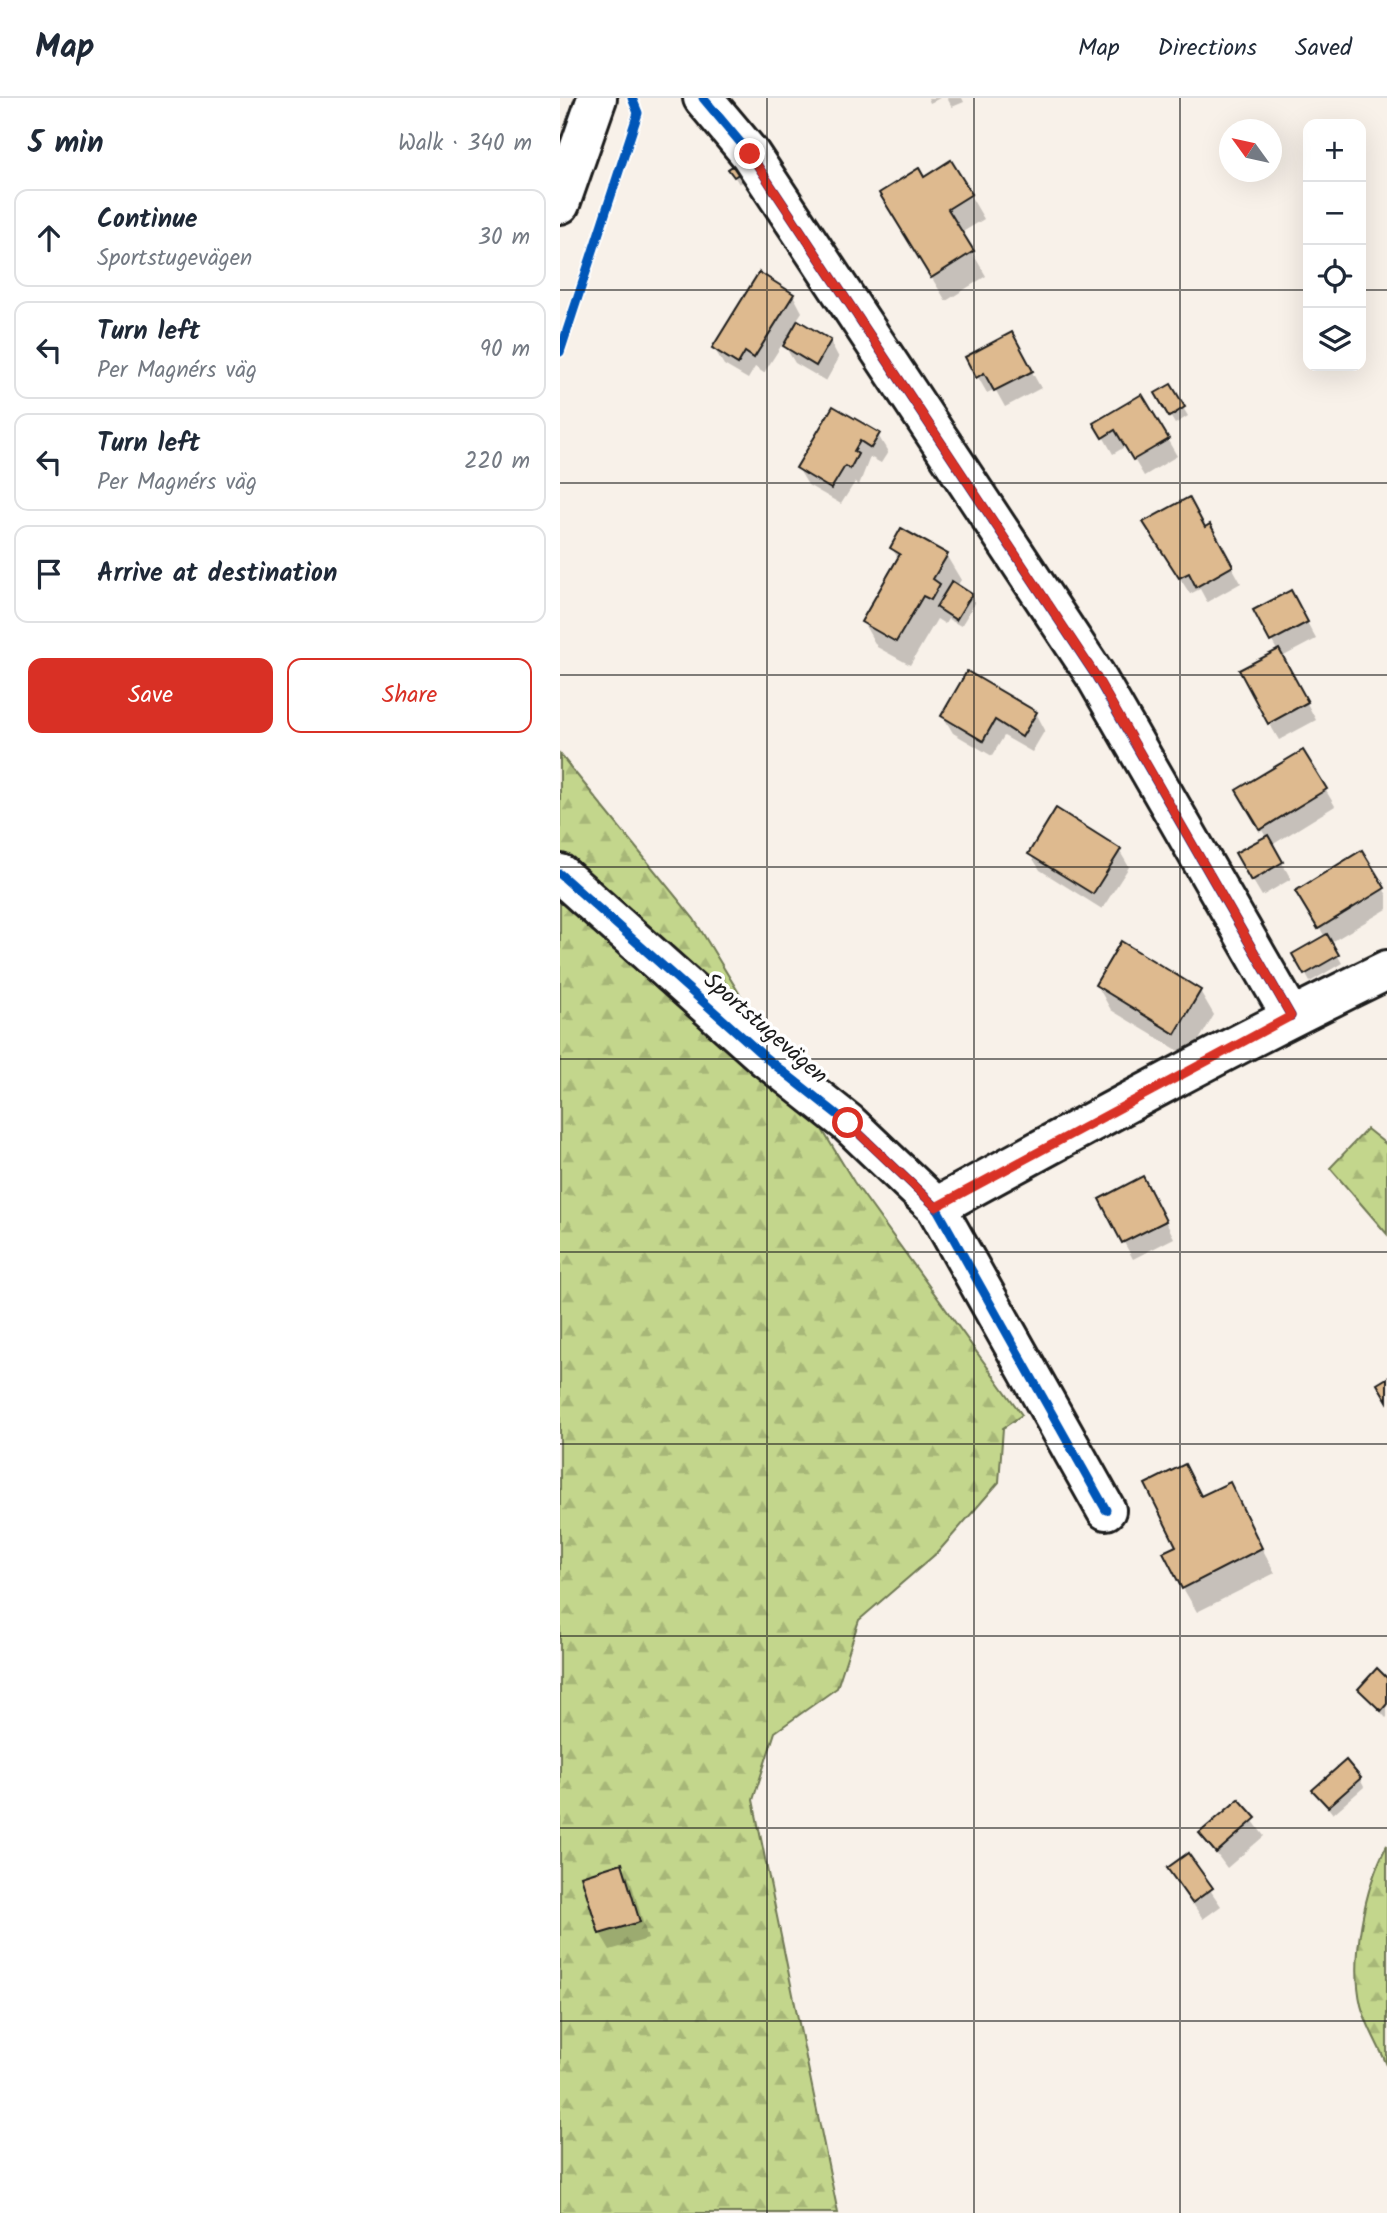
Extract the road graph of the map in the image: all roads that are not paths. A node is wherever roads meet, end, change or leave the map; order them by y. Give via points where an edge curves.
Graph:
1 (597, 98) edge
2 (703, 98) edge
3 (560, 204) edge
4 (560, 874) edge
5 (1387, 970) edge
6 (1291, 1016) junction
7 (936, 1207) junction
8 (1106, 1510) dead end

1 - 3 street
2 - 6 street via 750,154 1096,676
4 - 7 street, Sportstugevägen via 766,1058 848,1123
5 - 6 street
6 - 7 street
7 - 8 street, Sportstugevägen

